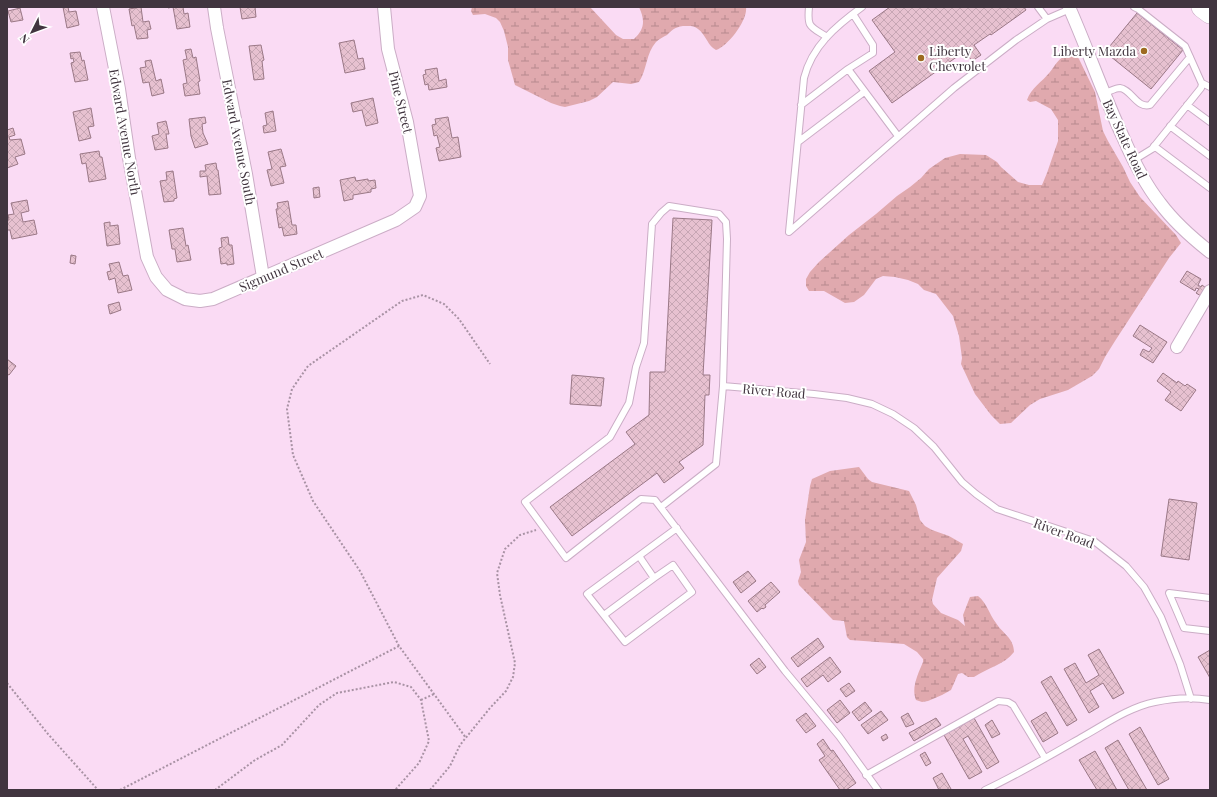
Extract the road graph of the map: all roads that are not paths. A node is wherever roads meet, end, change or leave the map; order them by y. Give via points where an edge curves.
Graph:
1 (102, 7) edge
2 (214, 7) edge
3 (384, 7) edge
4 (809, 7) edge
5 (862, 7) edge
6 (1038, 7) edge
7 (1134, 7) edge
8 (1202, 7) edge
9 (1069, 8) edge
10 (853, 14) junction
11 (1210, 14) edge
12 (1047, 19) junction
13 (827, 36) junction
14 (1190, 57) junction
15 (848, 69) junction
16 (1202, 83) junction
17 (1210, 87) edge
18 (864, 92) junction
19 (1104, 93) junction
20 (802, 105) junction
21 (1187, 105) junction
22 (1210, 122) edge
23 (1170, 126) junction
24 (898, 136) junction
25 (798, 142) junction
26 (1154, 146) junction
27 (1210, 156) edge
28 (1134, 160) junction
29 (1210, 188) edge
30 (420, 196) joint
31 (1210, 252) edge
32 (147, 257) joint
33 (263, 277) junction
34 (1210, 291) edge
35 (1177, 347) dead end
36 (723, 386) junction
37 (661, 507) junction
38 (677, 528) junction
39 (639, 556) junction
40 (654, 578) junction
41 (1210, 598) edge
42 (604, 615) junction
43 (1210, 631) edge
44 (1191, 699) junction
45 (1210, 700) edge
46 (1045, 758) junction
47 (866, 775) junction
48 (878, 790) edge
49 (985, 790) edge

1 - 32 street, Edward Avenue North via 119,89
2 - 33 street, Edward Avenue South
3 - 30 street, Pine Street via 388,49 407,122
4 - 13 lane via 810,25
5 - 10 lane
6 - 12 lane
7 - 14 lane via 1182,44
8 - 11 highway
9 - 12 lane
9 - 19 street, Bay State Road
10 - 13 lane
10 - 15 lane via 874,50
12 - 24 lane via 954,88
13 - 20 lane via 806,70
14 - 16 lane
14 - 19 lane via 1150,105 1141,104 1122,89
15 - 18 lane
15 - 20 lane
16 - 17 lane
16 - 21 lane
18 - 24 lane
18 - 25 lane
19 - 28 street, Bay State Road
20 - 25 lane
21 - 22 lane
21 - 23 lane
23 - 26 lane
23 - 27 lane
24 - 25 lane via 789,232
26 - 28 lane
26 - 29 lane
28 - 31 street, Bay State Road via 1149,189 1171,217
30 - 33 street, Sigmund Street via 415,207 396,220
32 - 33 street, Sigmund Street via 156,277 167,290 185,299 213,299
34 - 35 street
36 - 37 lane, River Road via 716,464
36 - 37 lane via 726,222 719,214 669,206 652,224 644,343 629,403 610,437 525,502 566,558 641,499 655,500
36 - 44 lane, River Road via 814,394 872,404 914,428 934,446 962,482 997,509 1094,541 1126,566 1144,587 1161,618
37 - 38 lane
38 - 39 lane
38 - 47 lane via 785,671 840,736
39 - 40 lane
39 - 42 lane via 587,594
40 - 42 lane
40 - 42 lane via 673,564 692,592 625,642
41 - 43 lane via 1170,593 1184,628
44 - 45 lane
44 - 46 lane via 1154,702 1123,714
46 - 47 lane via 1013,705 998,701
46 - 49 lane
47 - 48 lane

